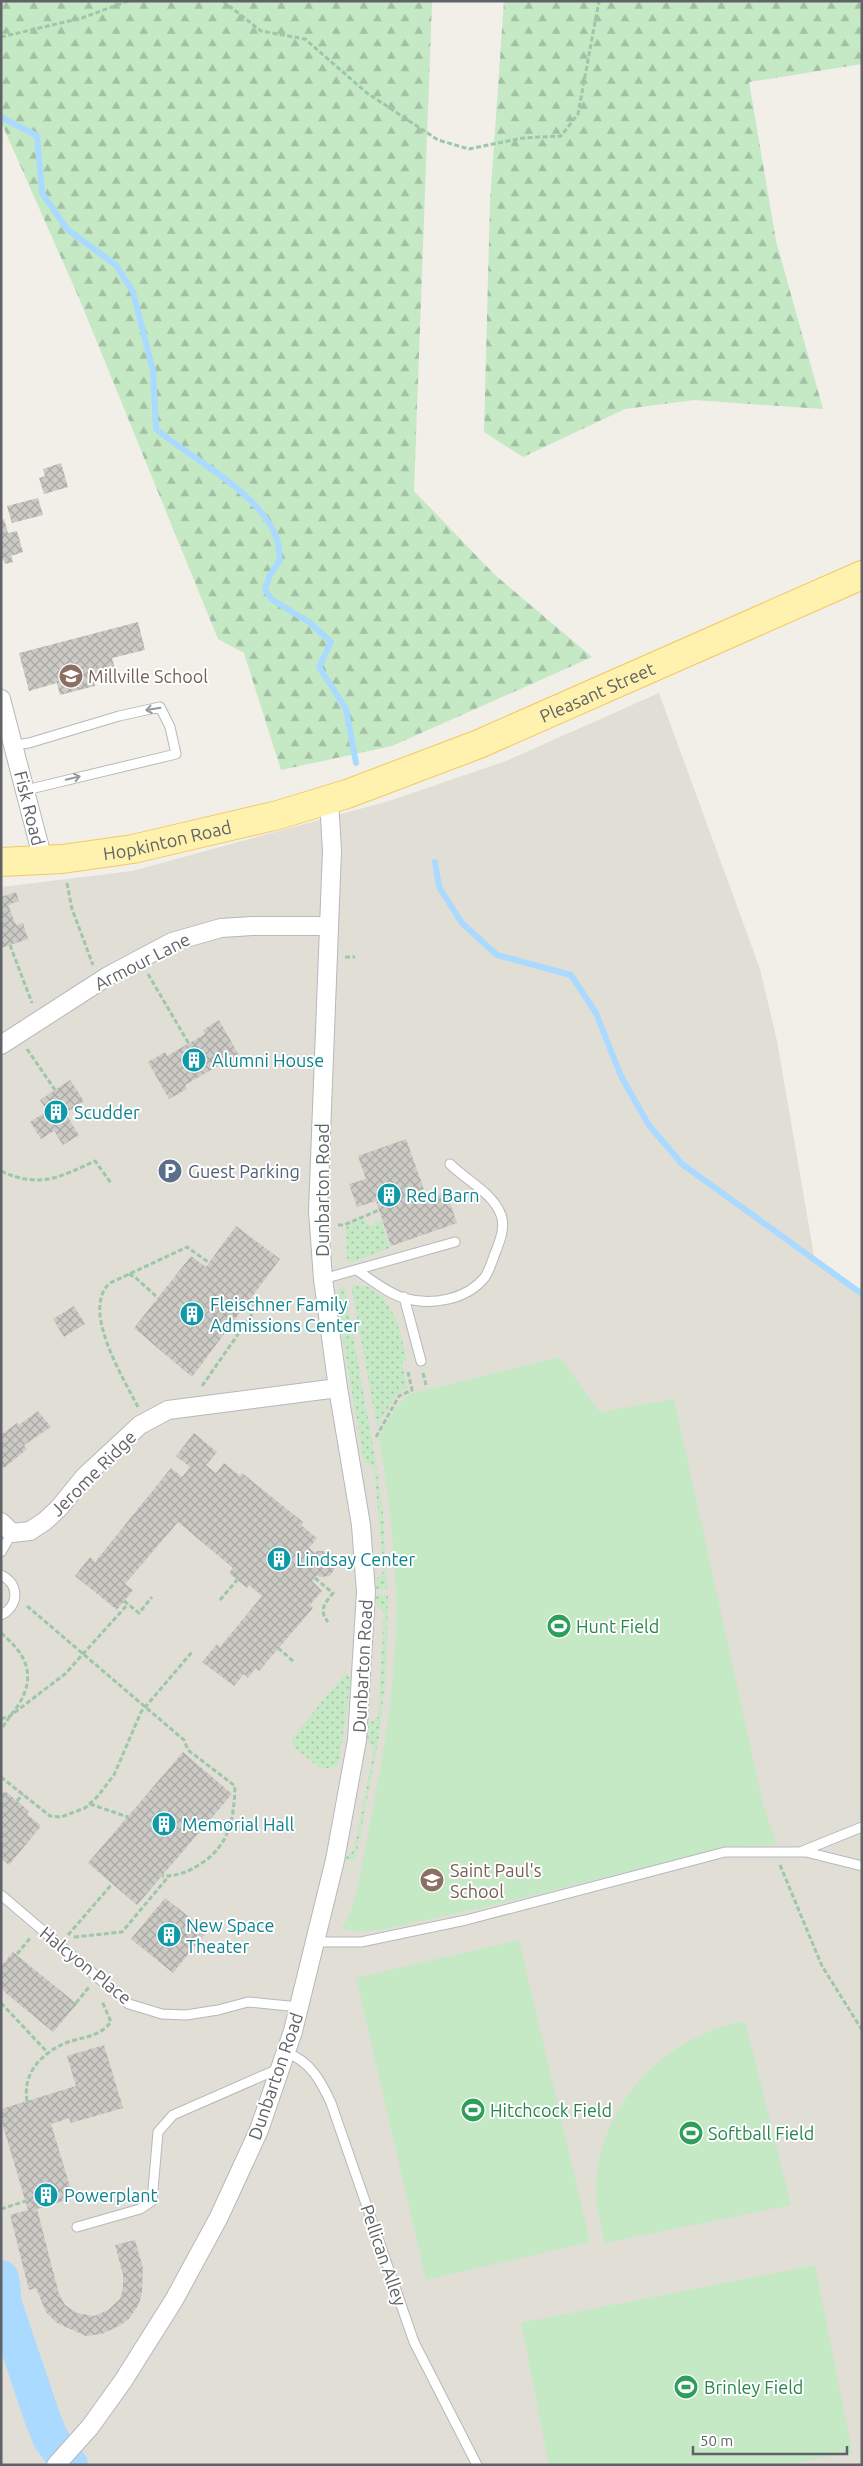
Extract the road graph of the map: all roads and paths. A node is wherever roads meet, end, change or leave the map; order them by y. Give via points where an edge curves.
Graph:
1 (128, 1) edge
2 (223, 1) edge
3 (599, 1) edge
4 (1, 37) edge
5 (862, 575) edge
6 (1, 700) edge
7 (14, 745) junction
8 (26, 790) junction
9 (329, 800) junction
10 (43, 860) junction
11 (1, 862) edge
12 (66, 880) dead end
13 (328, 926) junction
14 (10, 945) dead end
15 (140, 958) junction
16 (98, 982) junction
17 (39, 1020) junction
18 (17, 1034) junction
19 (189, 1044) dead end
20 (1, 1045) edge
21 (55, 1090) dead end
22 (450, 1164) dead end
23 (1, 1171) edge
24 (110, 1183) dead end
25 (379, 1210) dead end
26 (329, 1225) dead end
27 (455, 1242) dead end
28 (208, 1262) dead end
29 (358, 1271) junction
30 (128, 1274) junction
31 (322, 1279) junction
32 (404, 1297) junction
33 (158, 1298) dead end
34 (249, 1301) dead end
35 (421, 1360) dead end
36 (408, 1372) dead end
37 (338, 1388) junction
38 (188, 1407) junction
39 (146, 1422) junction
40 (376, 1437) dead end
41 (7, 1527) edge
42 (1, 1552) edge
43 (1, 1575) edge
44 (315, 1578) dead end
45 (237, 1580) dead end
46 (15, 1596) junction
47 (152, 1597) dead end
48 (220, 1600) dead end
49 (1, 1615) edge
50 (328, 1622) dead end
51 (1, 1633) edge
52 (278, 1648) dead end
53 (192, 1652) dead end
54 (83, 1656) junction
55 (294, 1662) dead end
56 (144, 1708) junction
57 (10, 1716) junction
58 (1, 1720) edge
59 (1, 1730) edge
60 (1, 1777) edge
61 (23, 1794) junction
62 (17, 1801) dead end
63 (90, 1804) junction
64 (128, 1816) dead end
65 (862, 1827) edge
66 (800, 1852) junction
67 (776, 1853) junction
68 (862, 1866) edge
69 (162, 1876) dead end
70 (169, 1876) junction
71 (112, 1884) dead end
72 (1, 1895) edge
73 (39, 1927) junction
74 (314, 1942) junction
75 (17, 1954) dead end
76 (96, 1978) junction
77 (1, 2003) edge
78 (76, 2003) dead end
79 (299, 2007) junction
80 (862, 2030) edge
81 (49, 2054) junction
82 (284, 2061) junction
83 (27, 2101) dead end
84 (26, 2202) dead end
85 (1, 2208) edge
86 (77, 2227) dead end
87 (56, 2465) edge
88 (477, 2465) edge

1 - 4 path via 82,18
2 - 3 path via 261,31 305,39 367,93 438,140 469,149 523,138 560,136 578,114
5 - 9 main road, Pleasant Street via 479,744
6 - 7 street, Fisk Road
7 - 8 street, Fisk Road
8 -> 7 lane via 176,754 170,728 160,707 29,744
8 - 10 street, Fisk Road
9 - 10 main road, Hopkinton Road via 133,849
9 - 13 street, Dunbarton Road via 332,851
10 - 11 main road, Hopkinton Road
12 - 16 path via 72,909
13 - 15 street, Armour Lane via 221,928 172,942
13 - 31 street, Dunbarton Road via 318,1211
14 - 17 path
15 - 16 street, Armour Lane
15 - 19 path
16 - 17 street, Armour Lane
17 - 18 street, Armour Lane
18 - 20 street, Armour Lane
18 - 21 path
22 - 32 lane via 496,1206 502,1216 500,1240 486,1276 461,1295 433,1301
23 - 24 path via 22,1178 51,1180 95,1161
25 - 26 path via 344,1225
27 - 29 lane
28 - 30 path via 188,1247
29 - 31 lane
29 - 32 lane
30 - 33 path
30 - 39 path via 106,1286 99,1303 100,1320 106,1341
31 - 37 street, Dunbarton Road
32 - 35 lane
34 - 38 path via 257,1307
36 - 40 path via 412,1390 400,1396
37 - 38 street, Jerome Ridge
37 - 74 street, Dunbarton Road via 361,1525 366,1592 357,1740 335,1860
38 - 39 street, Jerome Ridge via 168,1410
39 - 41 street, Jerome Ridge via 85,1476 45,1521 30,1530
41 - 42 lane
43 - 46 lane via 9,1580
44 - 50 path via 333,1593 322,1607
45 - 48 path
46 - 49 lane via 12,1606
46 - 54 path
47 - 54 path via 139,1613 126,1602
51 - 57 path via 22,1653 27,1664 27,1683 20,1703
52 - 55 path
53 - 56 path
54 - 56 path
54 - 57 path
56 - 63 path via 114,1774
56 - 70 path via 184,1740 188,1750 235,1786 232,1815 222,1846 190,1870
57 - 58 path
57 - 59 path
60 - 61 path
61 - 62 path
61 - 63 path via 50,1816 69,1815
63 - 64 path
65 - 66 lane
66 - 67 lane
66 - 68 lane
67 - 74 lane via 725,1852 466,1920 362,1942
67 - 80 path via 822,1966
69 - 70 path
70 - 71 path via 122,1932 66,1938
72 - 73 lane, Halcyon Place
73 - 75 path
73 - 76 lane, Halcyon Place
74 - 79 street, Dunbarton Road
76 - 78 path
76 - 79 lane, Halcyon Place via 128,2004 162,2014 186,2016 248,2002
76 - 81 path via 110,2022 101,2032 60,2046
77 - 81 path
79 - 82 street, Dunbarton Road
81 - 83 path via 31,2070 26,2080
82 - 86 lane via 173,2116 158,2132 152,2201 140,2209
82 - 87 street, Dunbarton Road via 259,2130 219,2216 174,2300 123,2381 90,2427
82 - 88 lane, Pellican Alley via 300,2058 320,2080 331,2102 414,2342
84 - 85 path

